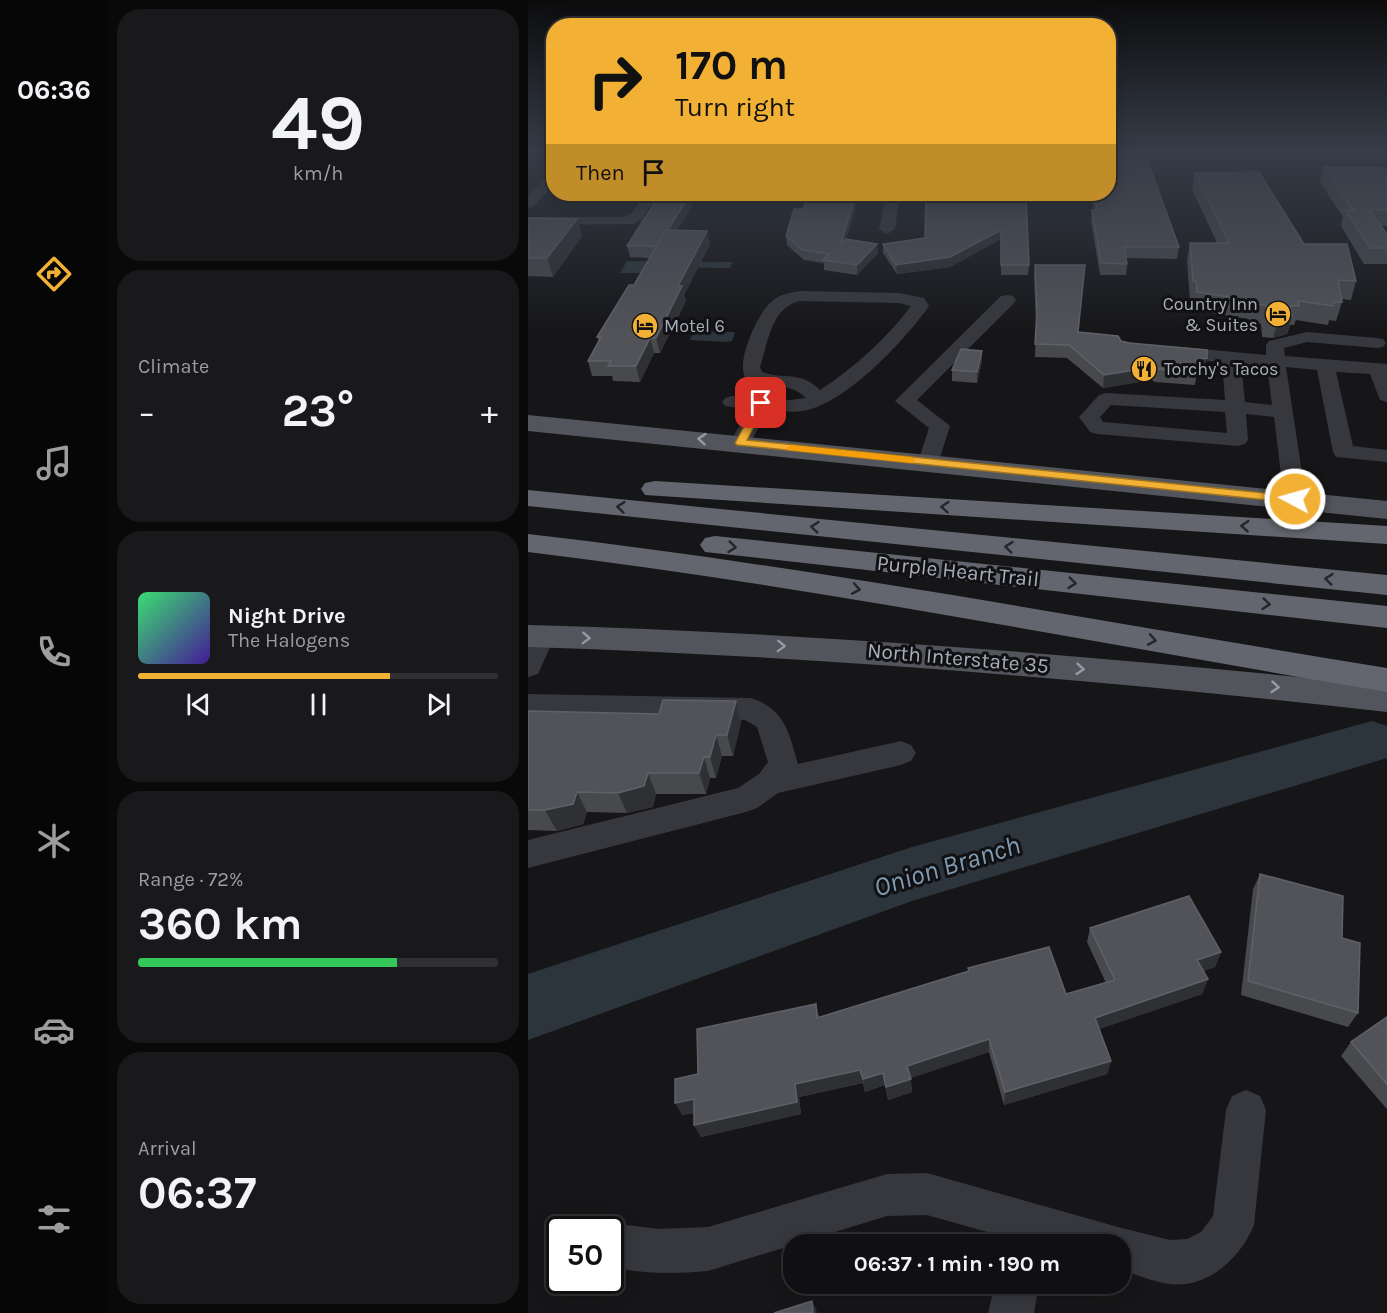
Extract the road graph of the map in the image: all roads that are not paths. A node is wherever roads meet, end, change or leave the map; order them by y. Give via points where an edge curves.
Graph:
1 (639, 212) edge
2 (890, 212) edge
3 (528, 221) edge
4 (887, 229) dead end
5 (817, 297) junction
6 (1007, 300) dead end
7 (1377, 343) dead end
8 (1150, 350) edge
9 (1230, 357) junction
10 (1276, 361) junction
11 (1325, 365) junction
12 (1383, 370) edge
13 (843, 383) junction
14 (1387, 396) edge
15 (818, 399) junction
16 (732, 402) dead end
17 (761, 403) junction
18 (1235, 407) junction
19 (1283, 412) junction
20 (528, 423) edge
21 (741, 443) junction
22 (1387, 456) edge
23 (929, 462) junction
24 (528, 481) edge
25 (528, 498) edge
26 (1295, 499) junction
27 (1387, 510) edge
28 (528, 525) edge
29 (1387, 535) edge
30 (528, 543) edge
31 (1387, 585) edge
32 (1387, 617) edge
33 (535, 636) edge
34 (528, 667) edge
35 (1387, 680) edge
36 (1387, 699) edge
37 (528, 705) edge
38 (901, 753) dead end
39 (770, 783) junction
40 (528, 854) edge
41 (1246, 1110) dead end
42 (1026, 1234) edge
43 (624, 1248) edge
44 (1131, 1251) edge
45 (1015, 1294) edge
46 (1011, 1313) edge

1 - 3 street via 628,221
2 - 4 street
5 - 13 street via 796,301 786,308 764,370 774,375 814,375
5 - 13 street via 899,297 920,306
5 - 15 street via 791,296 778,302 771,310 751,367 753,375 760,379 798,381
6 - 23 street via 905,401 940,426
7 - 10 street via 1306,337 1275,345
8 - 9 street
9 - 10 street
9 - 18 street
10 - 11 street
10 - 19 street
11 - 12 street
11 - 22 street via 1344,452
12 - 14 street
13 - 15 street
15 - 17 street via 807,404
16 - 17 street
17 - 21 street
18 - 18 street via 1238,440 1097,428 1089,417 1106,399
18 - 19 street
19 - 26 street
21 -> 20 main road
21 - 23 main road
23 - 26 main road
29 -> 24 highway
31 -> 25 highway, Purple Heart Trail
26 - 27 main road
28 -> 32 highway, Purple Heart Trail
30 -> 35 highway via 815,581
33 - 34 street
33 -> 36 main road, North Interstate 35 via 841,649
37 - 39 street via 751,710 769,721 783,764
38 - 39 street
39 - 40 street via 746,799
41 - 44 street via 1233,1225 1216,1247 1191,1261 1170,1262
42 - 43 street via 927,1194 887,1195 708,1250
45 - 46 street

